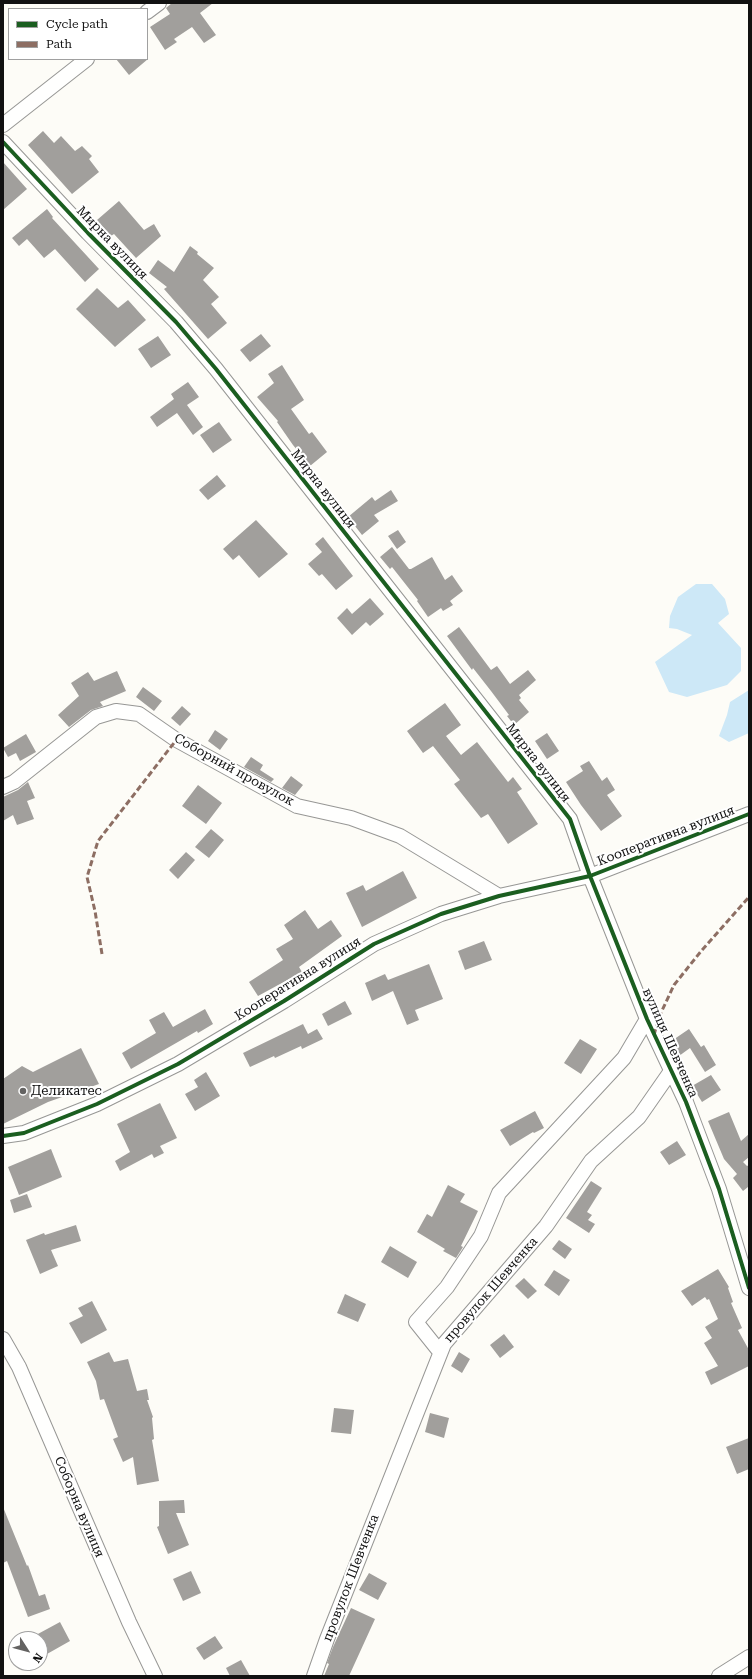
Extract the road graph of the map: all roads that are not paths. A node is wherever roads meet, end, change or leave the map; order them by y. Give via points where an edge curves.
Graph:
1 (159, 3) edge
2 (148, 11) edge
3 (86, 60) edge
4 (3, 125) edge
5 (3, 142) edge
6 (3, 787) edge
7 (749, 814) edge
8 (590, 876) junction
9 (499, 896) junction
10 (647, 1019) junction
11 (671, 1071) junction
12 (3, 1136) edge
13 (749, 1288) edge
14 (3, 1339) edge
15 (440, 1352) junction
16 (749, 1657) edge
17 (155, 1676) edge
18 (314, 1676) edge
19 (719, 1676) edge

1 - 2 street
3 - 4 street
5 - 8 street, Мирна вулиця via 176,322 216,369 570,819
6 - 9 street, Соборний провулок via 14,782 96,718 116,711 139,714 175,739 297,806 352,818 400,836
7 - 8 street, Кооперативна вулиця
8 - 9 street, Кооперативна вулиця
8 - 10 street, вулиця Шевченка
9 - 12 street, Кооперативна вулиця via 441,914 374,944 178,1064 97,1104 24,1133
10 - 11 street, вулиця Шевченка
10 - 15 street via 624,1058 499,1193 481,1236 447,1287 416,1322
11 - 13 street, вулиця Шевченка via 686,1102 719,1190
11 - 15 street, провулок Шевченка via 639,1117 591,1161 546,1226 444,1344
14 - 17 street, Соборна вулиця via 19,1367
15 - 18 street, провулок Шевченка
16 - 19 street

